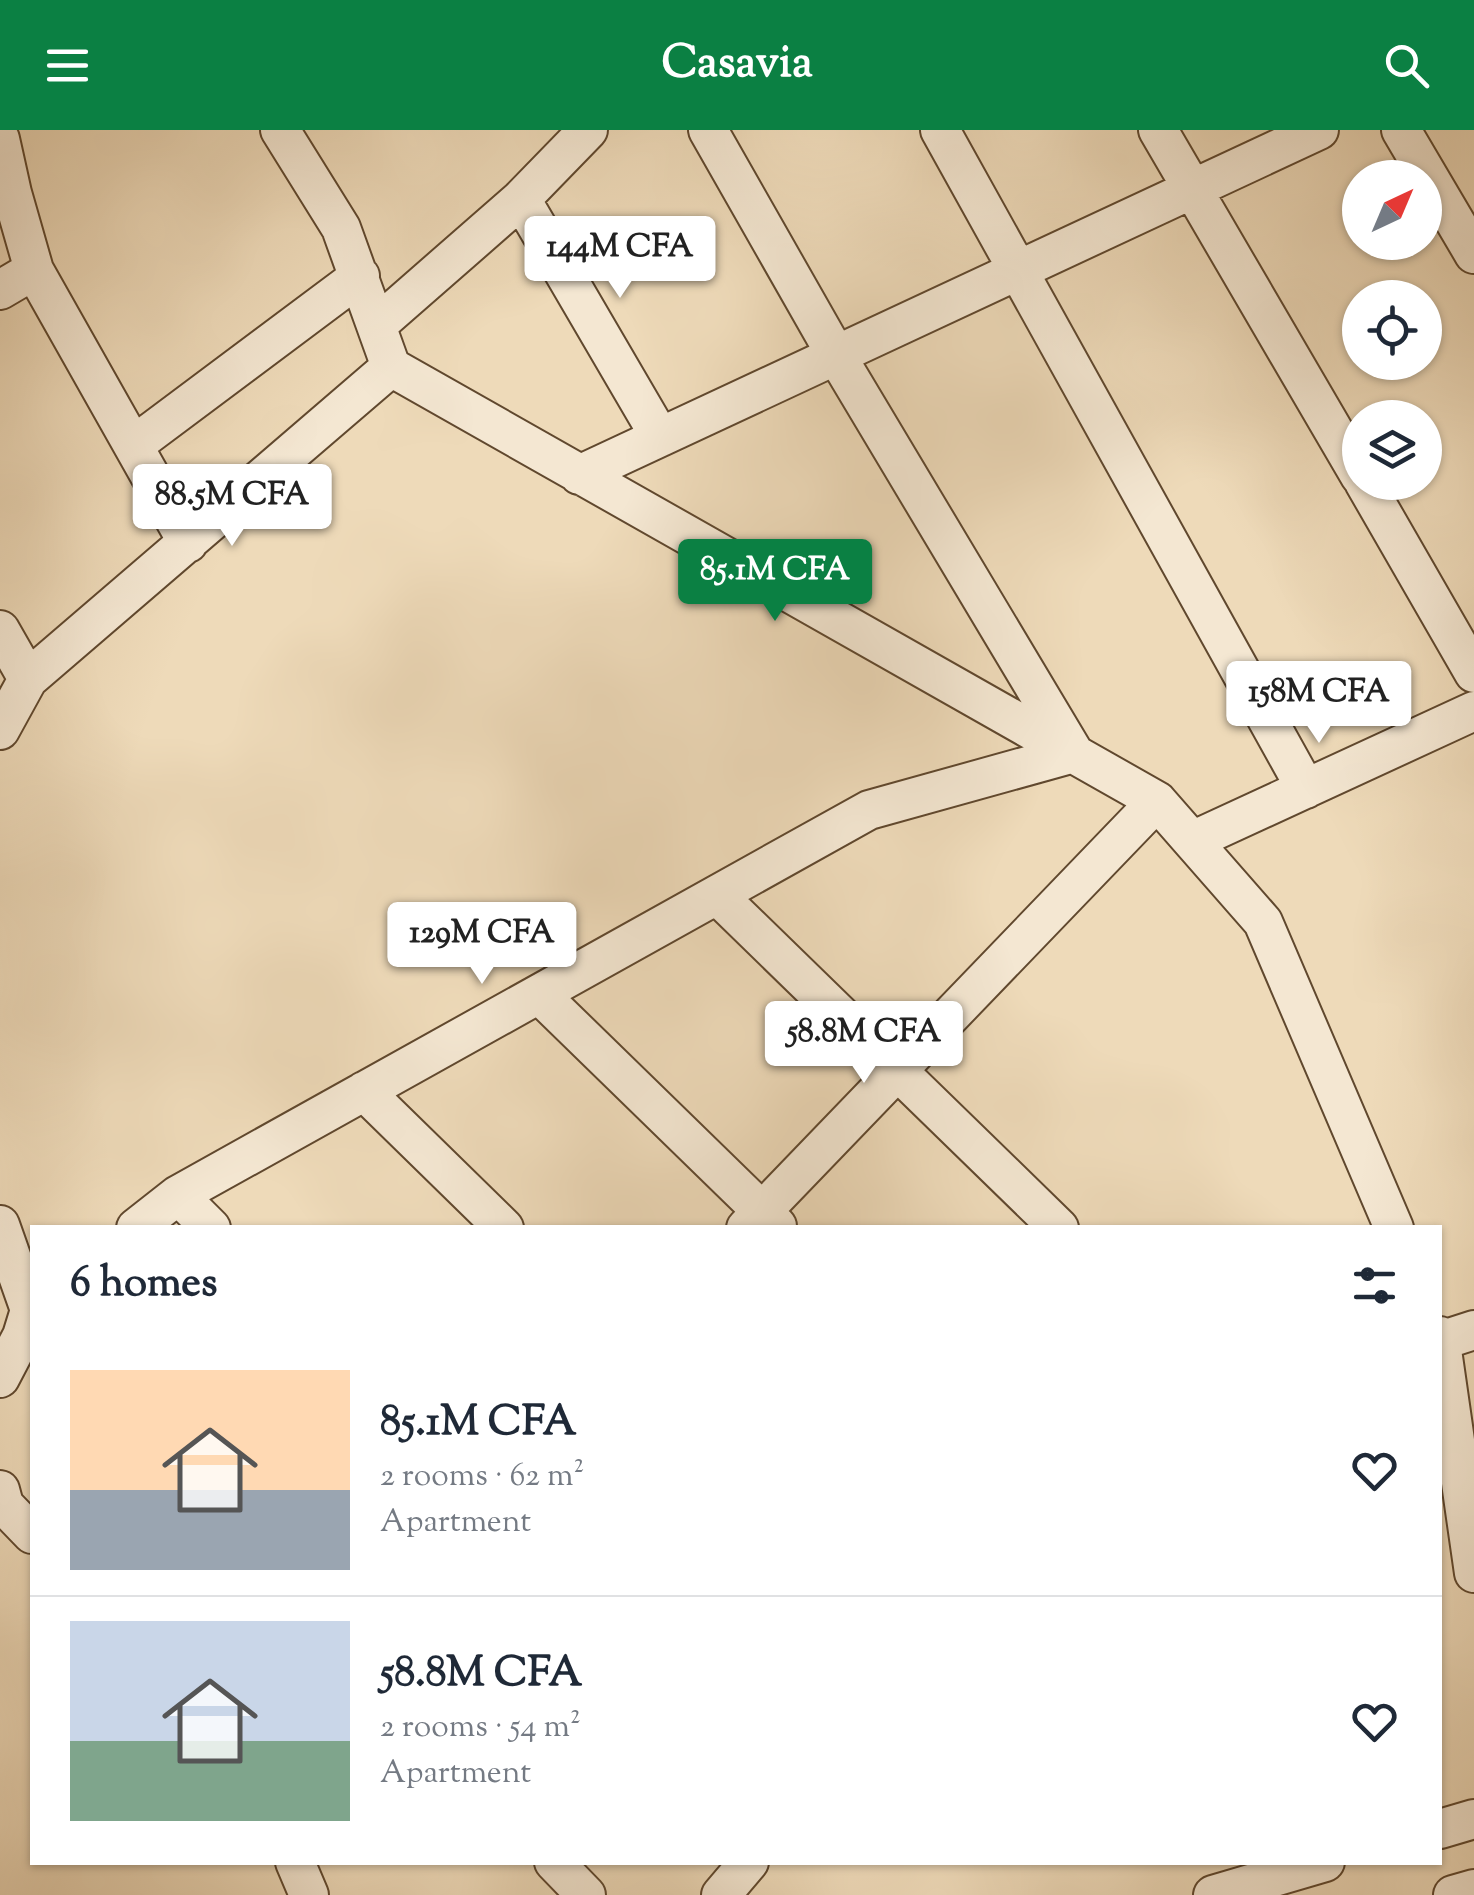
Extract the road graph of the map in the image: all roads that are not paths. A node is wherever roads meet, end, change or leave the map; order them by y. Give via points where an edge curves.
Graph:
1 (588, 130) edge
2 (708, 130) edge
3 (940, 130) edge
4 (1158, 130) edge
5 (1319, 130) edge
6 (1401, 130) edge
7 (282, 131) edge
8 (0, 139) edge
9 (1194, 190) junction
10 (521, 199) junction
11 (1474, 254) edge
12 (34, 270) junction
13 (1018, 270) junction
14 (360, 276) junction
15 (0, 290) edge
16 (377, 325) junction
17 (836, 354) junction
18 (391, 367) junction
19 (660, 437) junction
20 (1342, 445) edge
21 (134, 446) junction
22 (578, 475) junction
23 (1374, 500) edge
24 (188, 543) junction
25 (0, 630) edge
26 (1474, 673) edge
27 (28, 680) junction
28 (1474, 711) edge
29 (0, 730) edge
30 (1074, 753) junction
31 (1306, 789) junction
32 (1157, 801) junction
33 (1192, 842) junction
34 (717, 895) junction
35 (539, 994) junction
36 (897, 1070) junction
37 (364, 1092) junction
38 (178, 1195) junction
39 (762, 1222) edge
40 (0, 1225) edge
41 (140, 1225) edge
42 (208, 1225) edge
43 (501, 1225) edge
44 (1055, 1225) edge
45 (1393, 1225) edge
46 (29, 1325) edge
47 (1449, 1337) edge
48 (0, 1378) edge
49 (0, 1490) edge
50 (30, 1532) edge
51 (1474, 1574) edge
52 (1474, 1819) edge
53 (1442, 1828) edge
54 (296, 1865) edge
55 (557, 1865) edge
56 (746, 1865) edge
57 (1314, 1865) edge
58 (1474, 1889) edge
59 (309, 1895) edge
60 (586, 1895) edge
61 (721, 1895) edge
62 (1213, 1895) edge
63 (1453, 1895) edge

1 - 10 street
2 - 17 street
3 - 13 street
4 - 9 street
5 - 9 street
6 - 11 street
7 - 14 street via 341,228
8 - 12 street
9 - 13 street
9 - 20 street
10 - 16 street
10 - 19 street
12 - 15 street
12 - 21 street
13 - 17 street
13 - 31 street
14 - 16 street
14 - 21 street
16 - 18 street
17 - 19 street
17 - 30 street
18 - 22 street
18 - 24 street
19 - 22 street
21 - 24 street
22 - 30 street
23 - 26 street
24 - 27 street
25 - 27 street
27 - 29 street
28 - 31 street
30 - 32 street
30 - 34 street via 869,810
31 - 33 street
32 - 33 street
32 - 36 street
33 - 45 street via 1263,922
34 - 35 street
34 - 36 street
35 - 37 street
35 - 39 street
36 - 39 street
36 - 44 street
37 - 38 street
37 - 43 street
38 - 41 street
38 - 42 street
40 - 46 street
46 - 48 street
47 - 51 street
49 - 50 street via 4,1505
52 - 53 street
54 - 59 street
55 - 60 street
56 - 61 street
57 - 62 street
58 - 63 street

